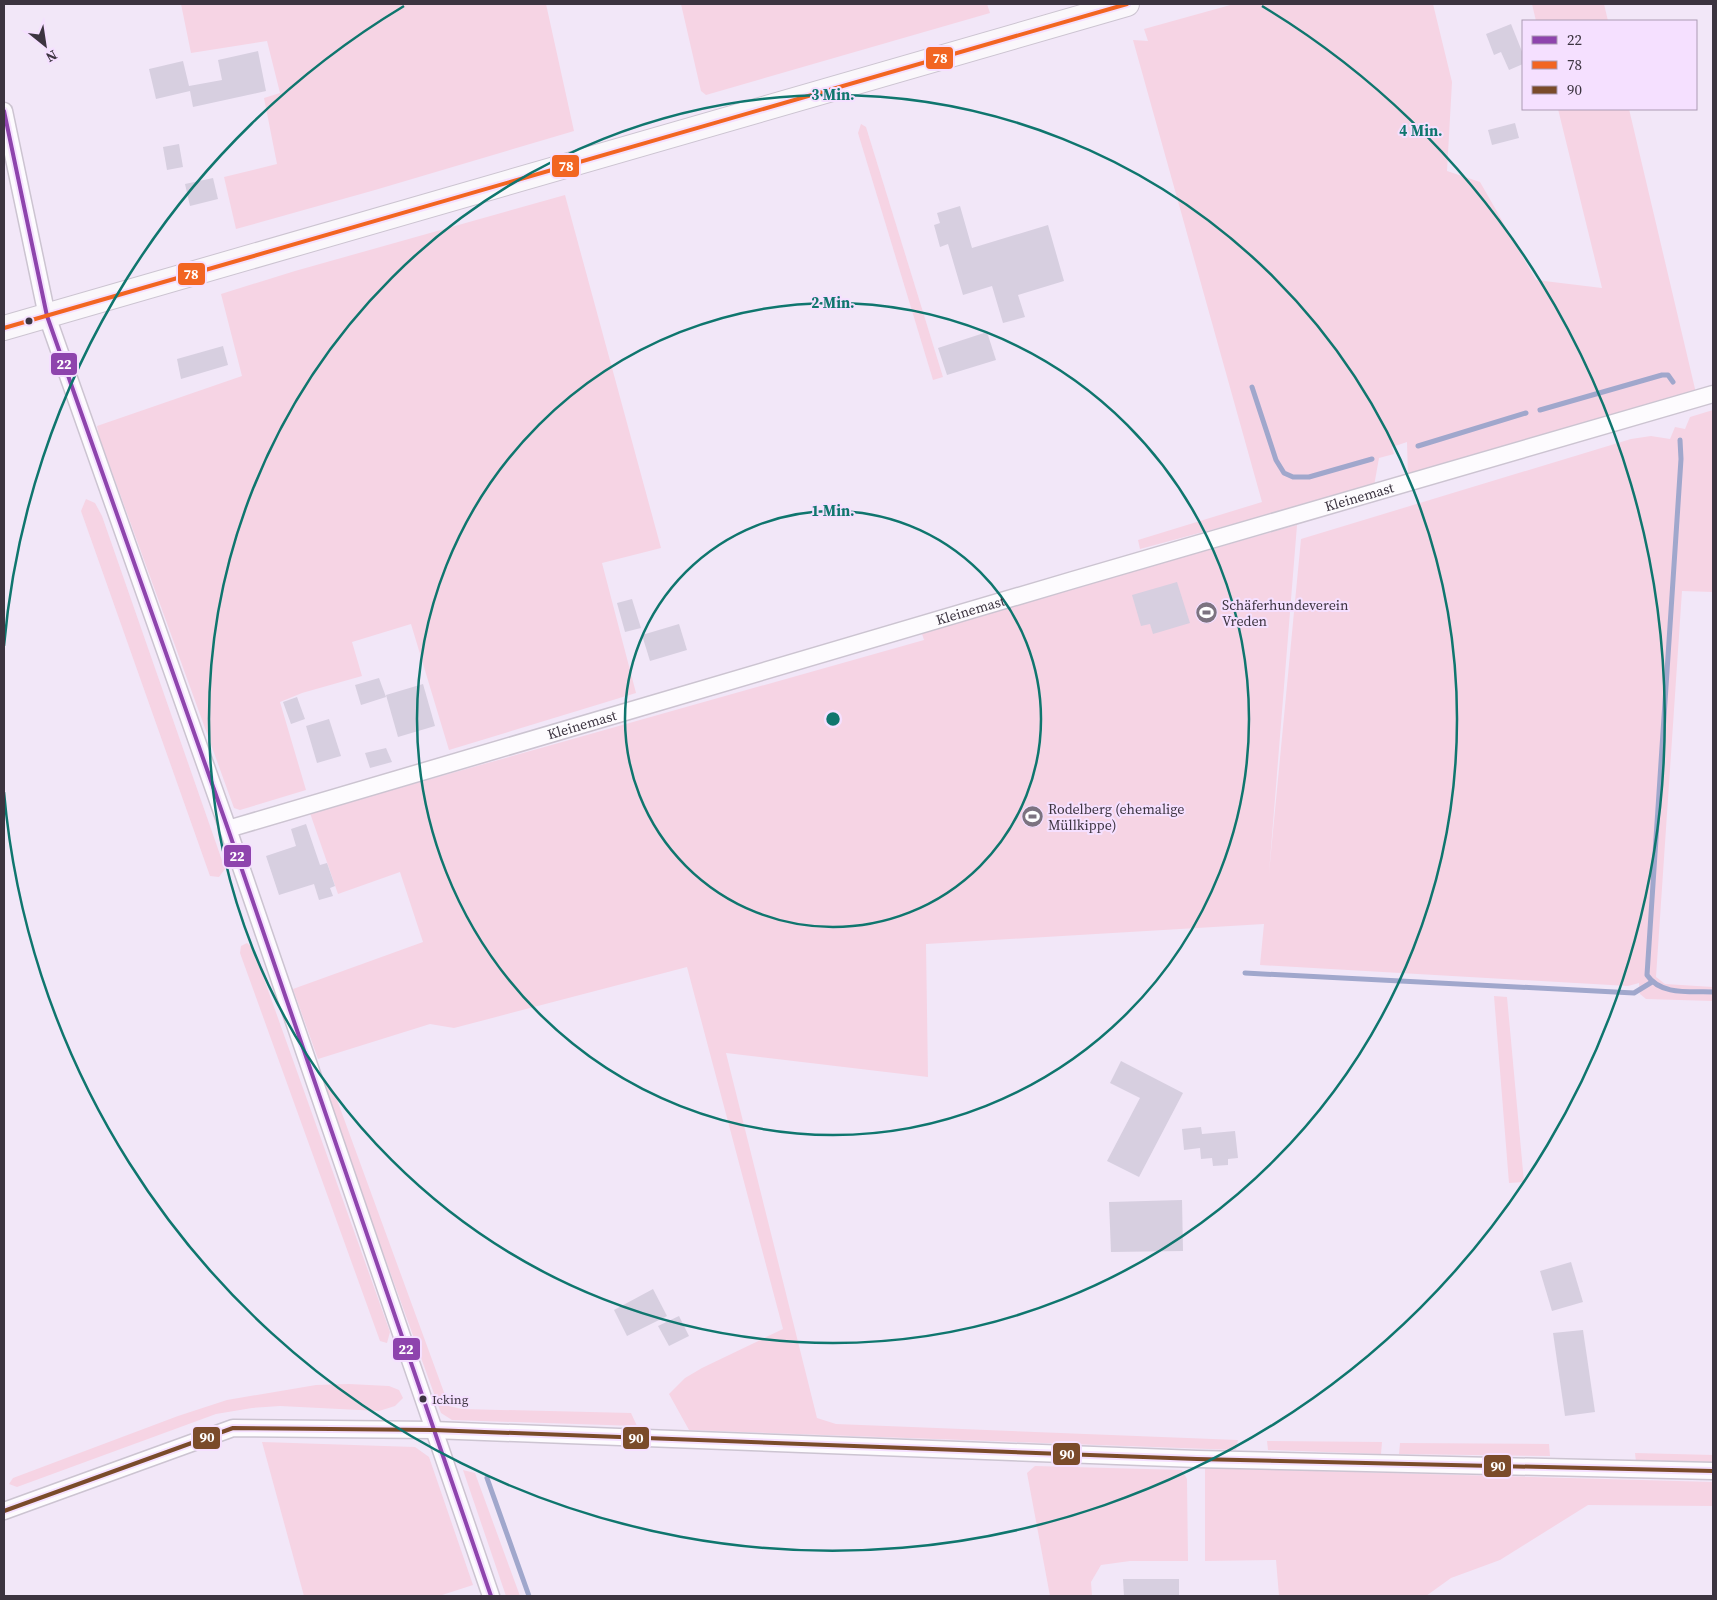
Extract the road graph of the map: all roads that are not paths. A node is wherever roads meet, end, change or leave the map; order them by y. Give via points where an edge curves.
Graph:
1 (1127, 4) edge
2 (4, 111) edge
3 (47, 316) junction
4 (4, 328) edge
5 (1713, 394) edge
6 (228, 830) junction
7 (433, 1430) junction
8 (1713, 1471) edge
9 (4, 1511) edge
10 (491, 1596) edge

1 - 3 main road
2 - 3 street
3 - 4 main road
3 - 6 street
5 - 6 street, Kleinemast
6 - 7 street
7 - 8 street via 1197,1459
7 - 9 street via 233,1428
7 - 10 street

